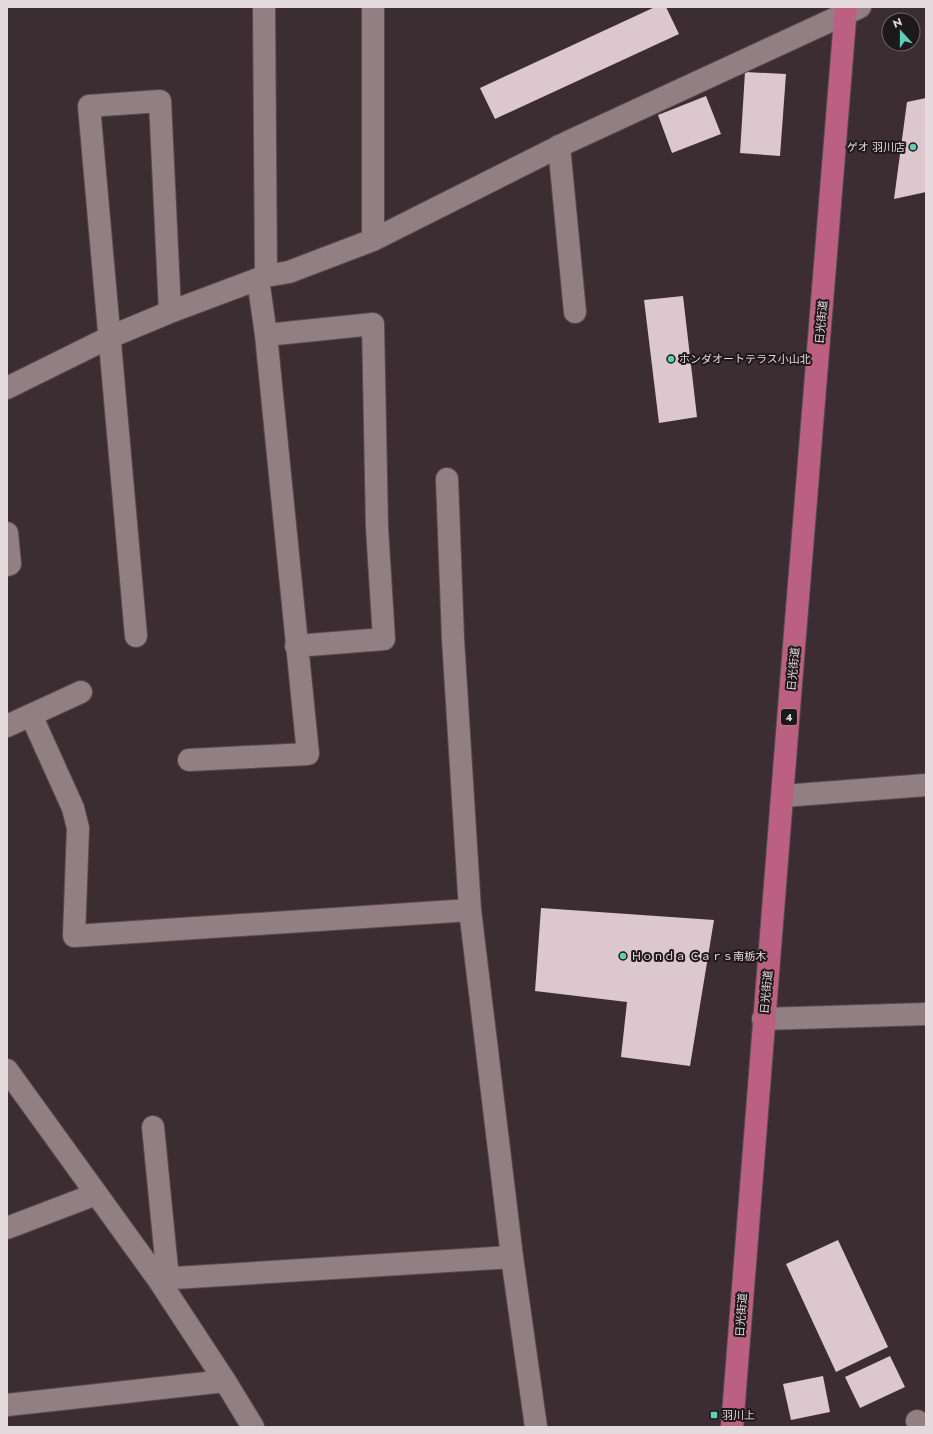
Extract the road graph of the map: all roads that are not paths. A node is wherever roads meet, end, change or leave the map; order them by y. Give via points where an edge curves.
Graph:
1 (264, 7) edge
2 (373, 7) edge
3 (850, 9) edge
4 (559, 146) junction
5 (373, 240) junction
6 (262, 277) junction
7 (170, 312) junction
8 (575, 312) dead end
9 (266, 335) junction
10 (110, 337) junction
11 (8, 381) edge
12 (447, 479) dead end
13 (7, 533) edge
14 (7, 565) edge
15 (136, 636) dead end
16 (296, 646) junction
17 (81, 692) dead end
18 (30, 715) junction
19 (7, 726) edge
20 (189, 760) dead end
21 (926, 785) edge
22 (783, 796) junction
23 (470, 910) junction
24 (926, 1014) edge
25 (763, 1019) junction
26 (7, 1070) edge
27 (153, 1127) dead end
28 (96, 1194) junction
29 (7, 1228) edge
30 (512, 1257) junction
31 (163, 1279) junction
32 (225, 1381) junction
33 (7, 1405) edge
34 (253, 1427) edge
35 (536, 1427) edge
36 (732, 1427) edge

1 - 6 street
2 - 5 street
3 - 4 street
3 - 22 highway, 日光街道 / 4
4 - 5 street
4 - 8 street
5 - 6 street via 289,272
6 - 7 street
6 - 9 street
7 - 10 street
7 - 10 street via 160,101 89,106
9 - 16 street
9 - 16 street via 373,324 377,528 384,639
10 - 11 street
10 - 15 street
12 - 23 street via 453,640
13 - 14 street via 10,564
16 - 20 street via 308,754
17 - 18 street
18 - 19 street
18 - 23 street via 73,808 78,828 74,936
21 - 22 street
22 - 25 highway, 日光街道 / 4
23 - 30 street
24 - 25 street
25 - 36 highway, 日光街道 / 4
26 - 28 street
27 - 31 street
28 - 29 street
28 - 31 street
30 - 31 street
30 - 35 street
31 - 32 street
32 - 33 street
32 - 34 street

